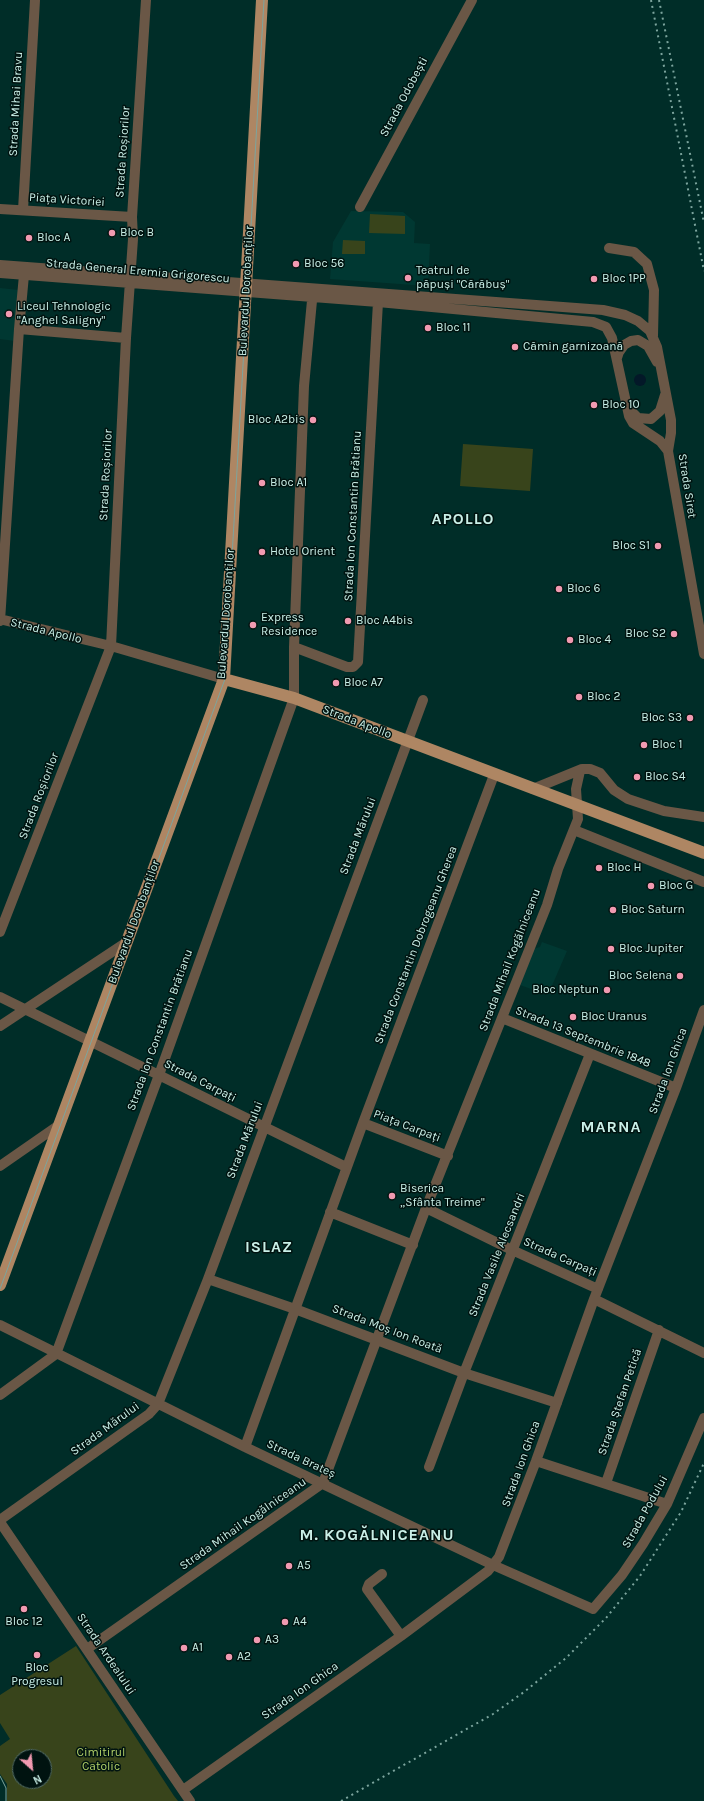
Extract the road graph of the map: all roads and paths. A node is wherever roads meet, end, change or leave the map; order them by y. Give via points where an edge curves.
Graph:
1 (35, 0) edge
2 (146, 0) edge
3 (262, 0) edge
4 (472, 0) edge
5 (360, 207) dead end
6 (0, 209) edge
7 (23, 210) junction
8 (132, 217) junction
9 (609, 248) dead end
10 (0, 265) edge
11 (0, 273) edge
12 (24, 275) junction
13 (130, 279) junction
14 (246, 289) junction
15 (312, 294) junction
16 (378, 302) junction
17 (625, 315) joint
18 (18, 330) junction
19 (653, 336) junction
20 (126, 338) junction
21 (617, 358) junction
22 (662, 371) junction
23 (666, 392) junction
24 (627, 408) junction
25 (668, 452) junction
26 (0, 620) edge
27 (111, 646) junction
28 (294, 647) junction
29 (704, 654) edge
30 (224, 679) junction
31 (294, 698) junction
32 (423, 700) dead end
33 (408, 741) junction
34 (580, 771) junction
35 (494, 775) junction
36 (533, 789) junction
37 (577, 806) junction
38 (704, 817) edge
39 (574, 830) junction
40 (701, 852) edge
41 (704, 882) edge
42 (0, 932) edge
43 (127, 942) junction
44 (0, 997) edge
45 (25, 1009) junction
46 (704, 1010) edge
47 (502, 1018) junction
48 (0, 1026) edge
49 (90, 1040) junction
50 (590, 1054) junction
51 (159, 1075) junction
52 (676, 1088) junction
53 (363, 1123) junction
54 (59, 1125) junction
55 (263, 1127) junction
56 (448, 1156) junction
57 (0, 1166) edge
58 (346, 1167) junction
59 (426, 1208) junction
60 (330, 1212) junction
61 (413, 1245) junction
62 (512, 1250) junction
63 (208, 1279) junction
64 (0, 1285) edge
65 (598, 1288) junction
66 (594, 1299) junction
67 (295, 1309) junction
68 (0, 1326) edge
69 (659, 1330) junction
70 (377, 1339) junction
71 (704, 1352) edge
72 (56, 1354) junction
73 (464, 1373) junction
74 (0, 1395) edge
75 (557, 1403) junction
76 (158, 1404) junction
77 (704, 1418) edge
78 (245, 1447) junction
79 (536, 1461) junction
80 (429, 1467) dead end
81 (323, 1483) junction
82 (606, 1483) junction
83 (667, 1504) junction
84 (0, 1521) edge
85 (494, 1565) junction
86 (382, 1574) dead end
87 (593, 1609) joint
88 (401, 1636) junction
89 (88, 1649) junction
90 (182, 1790) junction
91 (190, 1801) edge

1 - 7 street, Strada Mihai Bravu
2 - 8 street, Strada Roșiorilor
3 - 14 main road, Bulevardul Dorobanților
4 - 5 street, Strada Odobești
6 - 7 street, Piața Victoriei
7 - 8 street, Piața Victoriei
8 - 13 street, Strada Roșiorilor
9 - 19 street via 634,252 647,264 654,290
10 - 13 street, Strada General Eremia Grigorescu
11 - 12 street, Strada General Eremia Grigorescu
12 - 13 street, Strada General Eremia Grigorescu
12 - 18 street
13 - 14 street, Strada General Eremia Grigorescu
13 - 20 street, Strada Roșiorilor
14 - 15 street, Strada General Eremia Grigorescu
14 - 30 main road, Bulevardul Dorobanților
15 - 16 street, Strada General Eremia Grigorescu
15 - 17 street, Strada General Eremia Grigorescu via 603,310
15 - 28 street, Strada Ion Constantin Brătianu via 304,386
16 - 21 street, Strada General Eremia Grigorescu via 594,322 606,327 610,333
16 - 28 street, Strada Ion Constantin Brătianu via 358,662 353,667 347,667
17 - 19 street, Strada Siret via 642,323
18 - 20 street
18 - 26 street
19 - 22 street, Strada Siret
20 - 27 street, Strada Roșiorilor
21 - 22 street, Strada Siret via 624,345 638,340 648,346
21 - 24 street, Strada General Eremia Grigorescu
22 - 23 street, Strada Siret
23 - 24 street, Strada Siret via 660,412 655,417 646,420 638,418
23 - 25 street, Strada Siret via 672,426
24 - 25 street, Strada General Eremia Grigorescu via 633,423 663,444
25 - 29 street, Strada Siret
26 - 27 street, Strada Apollo
27 - 30 street, Strada Apollo
27 - 42 street, Strada Roșiorilor
28 - 31 street, Strada Ion Constantin Brătianu
30 - 31 main road, Strada Apollo
30 - 43 main road, Bulevardul Dorobanților
31 - 33 main road, Strada Apollo
31 - 51 street, Strada Ion Constantin Brătianu
32 - 33 street, Strada Mărului
33 - 35 main road, Strada Apollo
33 - 55 street, Strada Mărului
34 - 36 street
34 - 37 street, Strada Mihail Kogălniceanu via 576,789
34 - 38 street via 586,768 597,771 614,790 628,799 664,811
35 - 36 main road, Strada Apollo
35 - 53 street, Strada Constantin Dobrogeanu Gherea
36 - 37 main road, Strada Apollo
37 - 39 street, Strada Mihail Kogălniceanu via 578,819
37 - 40 main road, Strada Apollo
39 - 41 street
39 - 47 street, Strada Mihail Kogălniceanu
43 - 45 street
43 - 49 main road, Bulevardul Dorobanților
44 - 45 street, Strada Carpați
45 - 48 street
45 - 49 street, Strada Carpați
46 - 52 street, Strada Ion Ghica
47 - 50 street, Strada 13 Septembrie 1848
47 - 56 street, Strada Mihail Kogălniceanu
49 - 51 street, Strada Carpați
49 - 54 main road, Bulevardul Dorobanților
50 - 52 street, Strada 13 Septembrie 1848
50 - 62 street, Strada Vasile Alecsandri
51 - 55 street, Strada Carpați
51 - 72 street, Strada Ion Constantin Brătianu
52 - 65 street, Strada Ion Ghica
53 - 56 street, Piața Carpați
53 - 58 street, Piața Carpați
54 - 57 street
54 - 64 main road, Bulevardul Dorobanților
55 - 58 street, Strada Carpați
55 - 63 street, Strada Mărului
56 - 59 street, Piața Carpați
58 - 60 street, Piața Carpați
59 - 61 street, Piața Carpați
59 - 62 street, Strada Carpați
60 - 61 street
60 - 67 street
61 - 70 street, Strada Mihail Kogălniceanu
62 - 65 street, Strada Carpați
62 - 73 street, Strada Vasile Alecsandri
63 - 67 street, Strada Moș Ion Roată
63 - 76 street, Strada Mărului
65 - 66 street, Strada Ion Ghica
66 - 69 street
66 - 75 street, Strada Ion Ghica
67 - 70 street, Strada Moș Ion Roată
67 - 78 street
68 - 72 street, Strada Brateș
69 - 71 street
69 - 82 street, Strada Ștefan Petică
70 - 73 street, Strada Moș Ion Roată
70 - 81 street, Strada Mihail Kogălniceanu
72 - 74 street
72 - 76 street, Strada Brateș
73 - 75 street, Strada Moș Ion Roată
73 - 80 street, Strada Vasile Alecsandri
75 - 79 street, Strada Ion Ghica
76 - 78 street, Strada Brateș
76 - 84 street, Strada Mărului via 149,1414
77 - 83 street, Strada Podului
78 - 81 street, Strada Brateș
79 - 82 street
79 - 85 street, Strada Ion Ghica via 505,1545
81 - 85 street, Strada Brateș
81 - 89 street, Strada Mihail Kogălniceanu
82 - 83 street
83 - 87 street, Strada Podului via 632,1562
84 - 89 street, Strada Ardealului
85 - 87 street, Strada Brateș
85 - 88 street, Strada Ion Ghica
86 - 88 street via 369,1584 367,1589
88 - 90 street, Strada Ion Ghica
89 - 90 street, Strada Ardealului
90 - 91 street, Strada Ardealului

